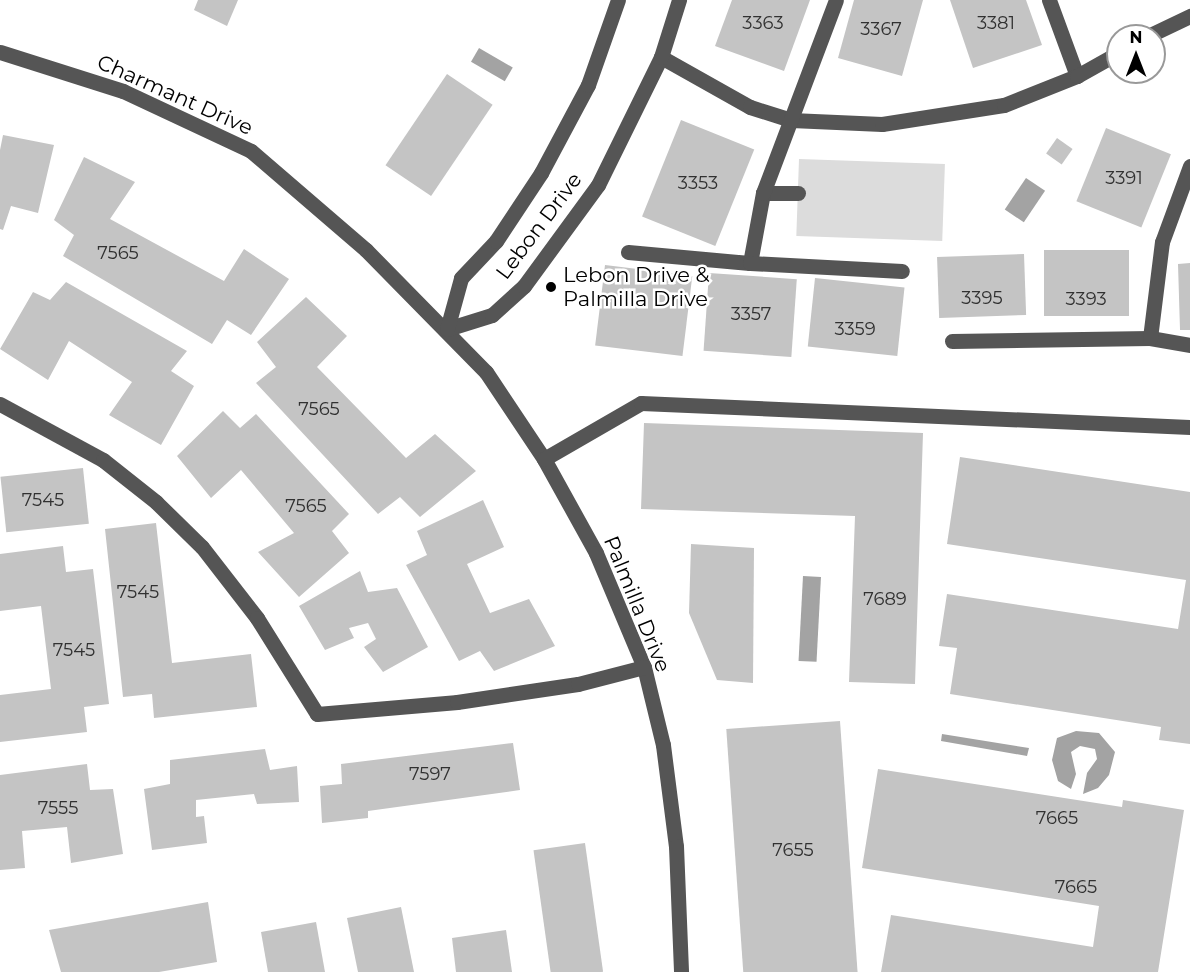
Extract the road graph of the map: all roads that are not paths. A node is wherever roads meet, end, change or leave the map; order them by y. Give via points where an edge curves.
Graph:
1 (618, 0) edge
2 (679, 0) edge
3 (836, 0) edge
4 (1049, 0) edge
5 (1185, 0) edge
6 (1190, 16) edge
7 (1166, 27) edge
8 (0, 52) edge
9 (661, 57) junction
10 (1106, 60) edge
11 (1077, 76) junction
12 (791, 120) junction
13 (1190, 166) edge
14 (763, 193) junction
15 (798, 193) dead end
16 (628, 252) dead end
17 (750, 263) junction
18 (902, 271) dead end
19 (447, 329) junction
20 (1150, 338) junction
21 (952, 341) dead end
22 (1190, 345) edge
23 (0, 404) edge
24 (1190, 427) edge
25 (544, 459) junction
26 (644, 667) junction
27 (681, 972) edge

1 - 19 street, Lebon Drive via 588,85 541,173 496,241 461,278
2 - 9 street, Lebon Drive
3 - 12 street
4 - 11 street
5 - 6 street
6 - 7 street
8 - 19 street, Charmant Drive via 123,91 251,151 366,250
9 - 12 street via 750,107
9 - 19 street, Lebon Drive via 598,186 524,286 492,315
10 - 11 street
11 - 12 street via 1004,105 882,123
12 - 14 street
13 - 20 street via 1162,242
14 - 15 street
14 - 17 street
16 - 17 street
17 - 18 street
19 - 25 street, Palmilla Drive via 486,372
20 - 21 street
20 - 22 street
23 - 26 street via 103,460 156,501 202,547 257,618 317,714 457,702 578,684
24 - 25 street via 641,403
25 - 26 street, Palmilla Drive via 596,553
26 - 27 street, Palmilla Drive via 663,745 676,846

